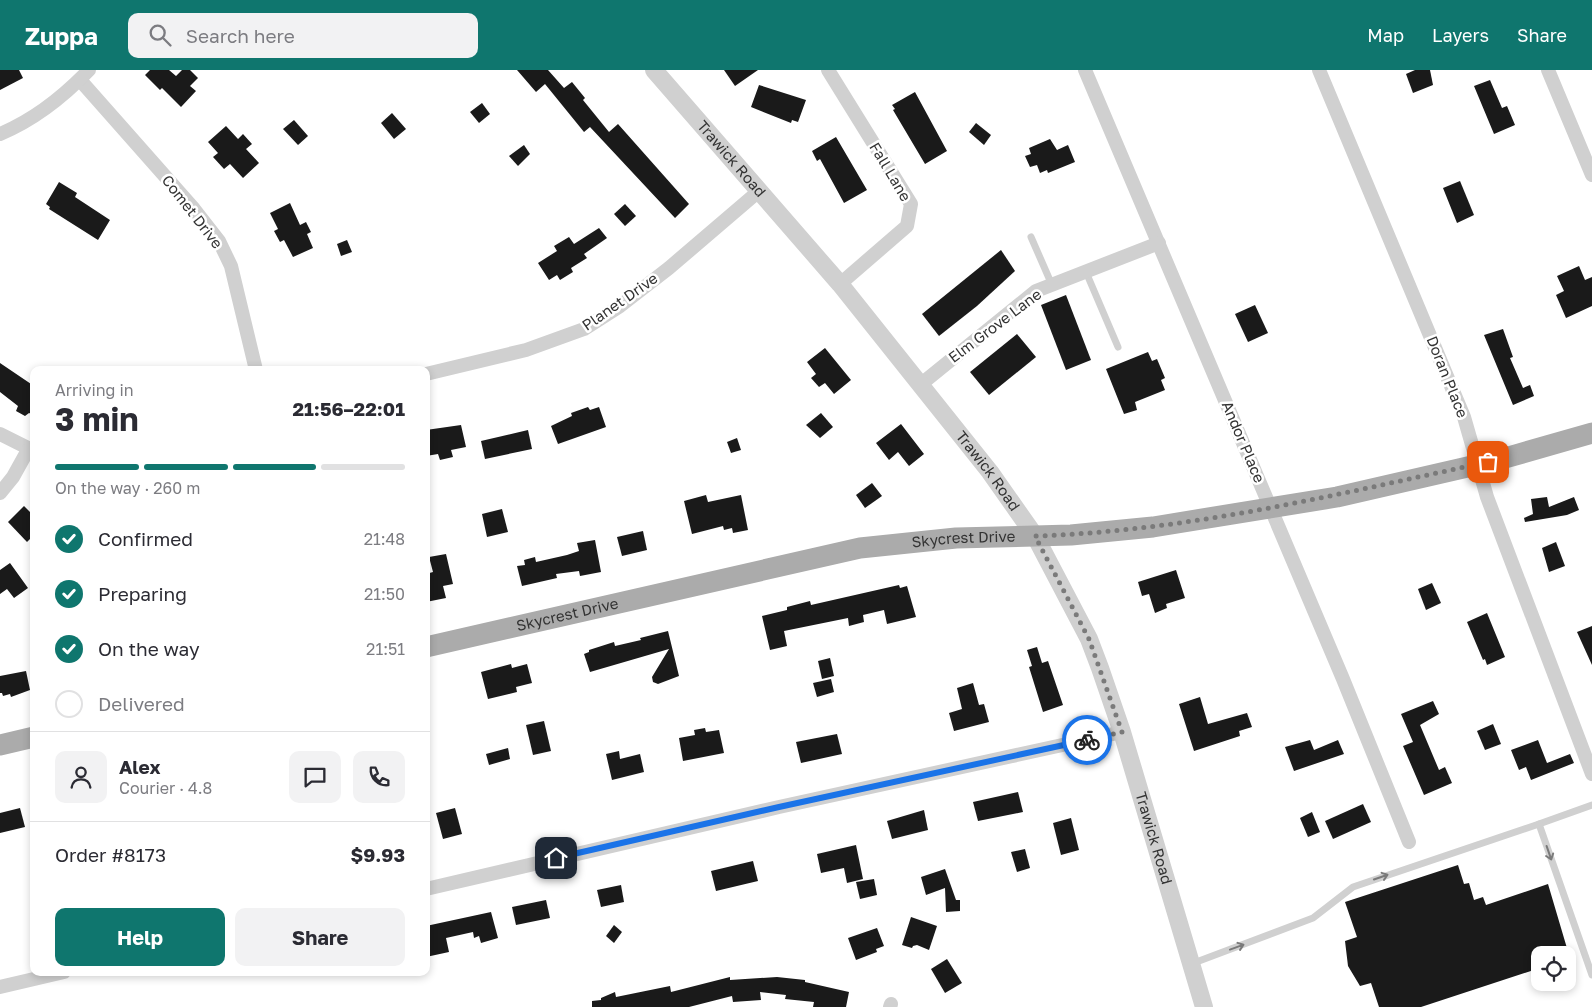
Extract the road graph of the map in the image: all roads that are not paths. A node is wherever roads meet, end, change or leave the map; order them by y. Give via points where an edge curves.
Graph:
1 (654, 70) edge
2 (828, 70) edge
3 (1085, 70) edge
4 (1319, 70) edge
5 (1548, 70) edge
6 (85, 75) edge
7 (0, 134) edge
8 (1592, 174) edge
9 (759, 191) junction
10 (1031, 236) dead end
11 (1159, 243) junction
12 (1086, 272) junction
13 (840, 284) junction
14 (1052, 285) junction
15 (1118, 347) dead end
16 (255, 366) edge
17 (430, 373) edge
18 (920, 386) junction
19 (1592, 433) edge
20 (0, 434) edge
21 (30, 450) edge
22 (30, 452) edge
23 (1478, 464) junction
24 (0, 493) edge
25 (1271, 509) junction
26 (1035, 536) junction
27 (430, 646) edge
28 (1122, 732) junction
29 (30, 739) edge
30 (0, 745) edge
31 (1592, 774) edge
32 (1592, 805) edge
33 (1539, 824) junction
34 (1409, 842) dead end
35 (430, 888) edge
36 (1191, 964) junction
37 (1592, 975) edge
38 (47, 976) edge
39 (0, 987) edge
40 (1204, 1007) edge

1 - 9 street, Trawick Road
2 - 13 street, Fall Lane via 911,204 907,226
3 - 11 street, Andor Place
4 - 23 street, Doran Place via 1464,417
5 - 8 street
6 - 7 street via 22,125
6 - 16 street, Comet Drive via 219,241 231,266
9 - 13 street, Trawick Road
9 - 17 street, Planet Drive via 669,268 584,329 526,350
10 - 14 lane
11 - 12 street, Elm Grove Lane
11 - 25 street, Andor Place
12 - 14 street, Elm Grove Lane
12 - 15 lane
13 - 18 street, Trawick Road
14 - 18 street, Elm Grove Lane via 1036,291
18 - 26 street, Trawick Road via 990,472
19 - 23 main road, Skycrest Drive
20 - 21 street
22 - 24 street
23 - 25 main road, Skycrest Drive
23 - 31 street, Doran Place via 1487,497
25 - 26 main road, Skycrest Drive via 1153,527
25 - 34 street, Andor Place
26 - 27 main road, Skycrest Drive via 956,538 860,548
26 - 28 street, Trawick Road via 1089,639
28 - 35 street
28 - 36 street, Trawick Road
29 - 30 main road
32 - 33 lane
36 -> 33 lane via 1313,918 1353,887
33 -> 37 lane
36 - 40 street, Trawick Road
38 - 39 street

